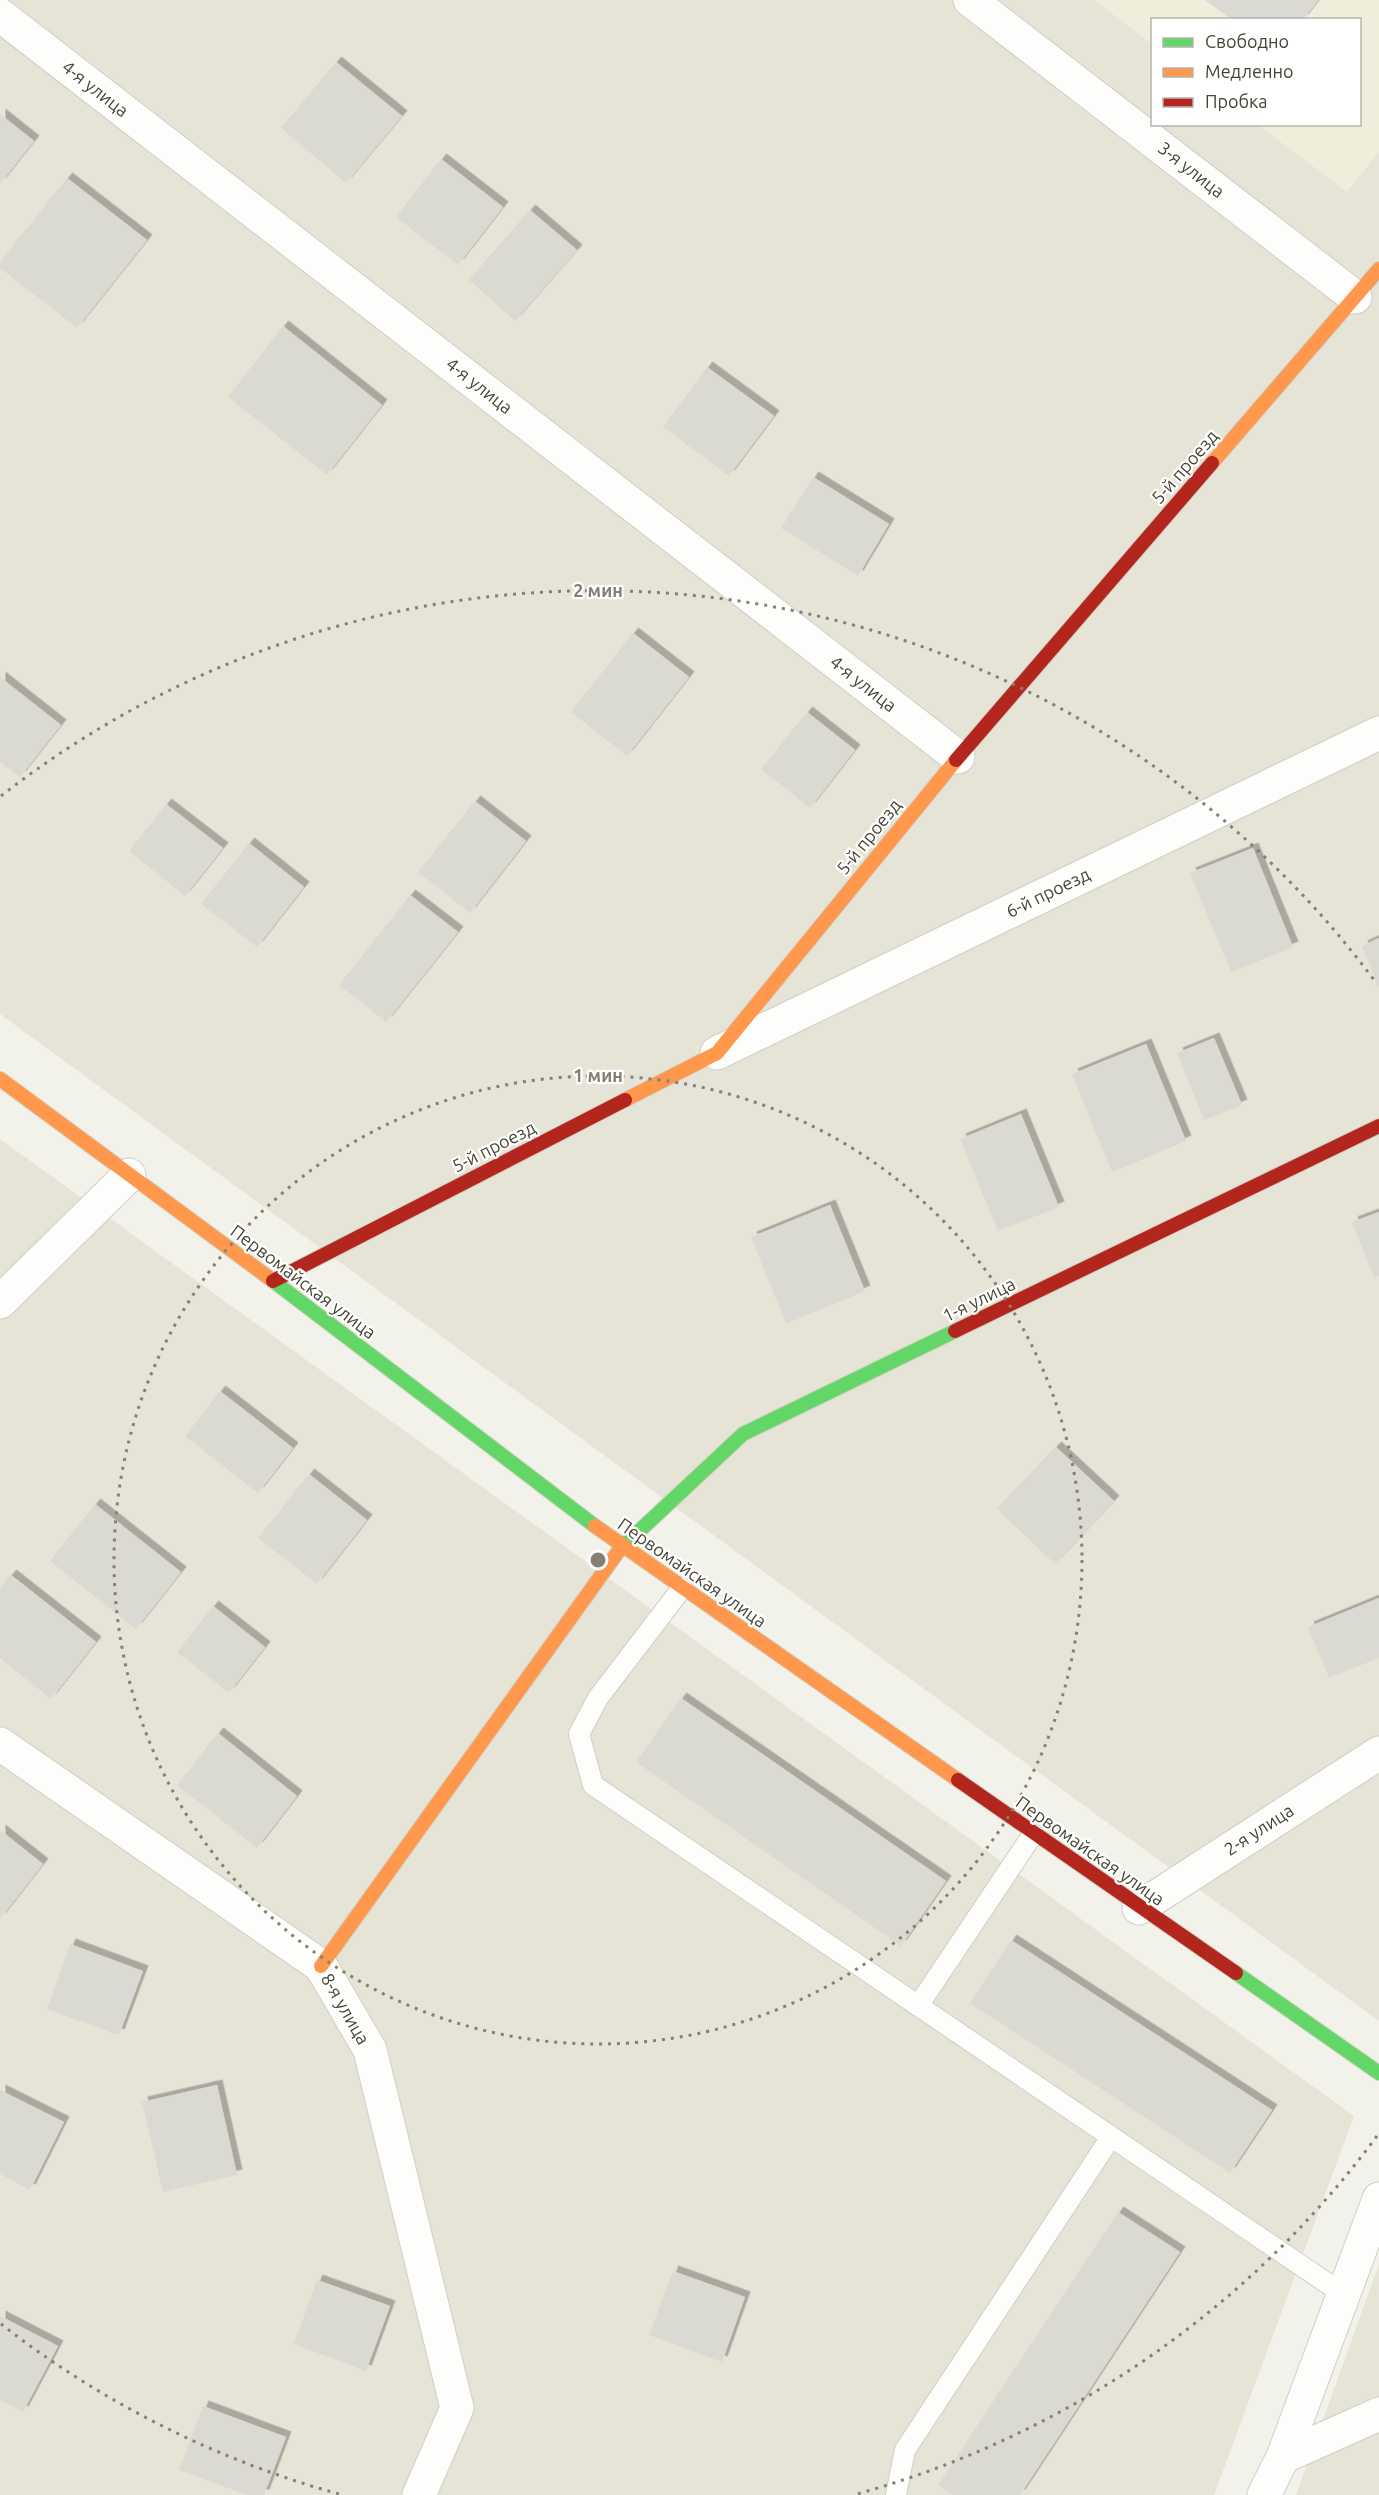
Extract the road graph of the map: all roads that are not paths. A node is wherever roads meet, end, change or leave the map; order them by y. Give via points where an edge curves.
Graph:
1 (970, 0) edge
2 (0, 15) edge
3 (1379, 269) edge
4 (1356, 297) junction
5 (1379, 734) edge
6 (958, 757) junction
7 (717, 1053) junction
8 (0, 1079) edge
9 (1379, 1126) edge
10 (129, 1175) junction
11 (273, 1281) junction
12 (0, 1302) edge
13 (622, 1547) junction
14 (682, 1588) junction
15 (0, 1744) edge
16 (1379, 1753) edge
17 (1033, 1834) junction
18 (1139, 1908) junction
19 (321, 1966) junction
20 (918, 2006) junction
21 (1379, 2073) edge
22 (1111, 2137) junction
23 (1379, 2199) edge
24 (1344, 2294) junction
25 (1379, 2414) edge
26 (1283, 2457) junction
27 (419, 2495) edge
28 (896, 2495) edge
29 (1264, 2495) edge

1 - 4 street, 3-я улица
2 - 6 street, 4-я улица
3 - 4 street, 5-й проезд
4 - 6 street, 5-й проезд
5 - 7 street, 6-й проезд
6 - 7 street, 5-й проезд
7 - 11 street, 5-й проезд
8 - 10 street, Первомайская улица
9 - 13 street, 1-я улица via 743,1434
10 - 11 street, Первомайская улица
10 - 12 street
11 - 13 street, Первомайская улица
13 - 14 street, Первомайская улица
13 - 19 street, 1-я улица
14 - 17 street, Первомайская улица
14 - 20 lane via 598,1698 579,1734 593,1785
15 - 19 street, 8-я улица
16 - 18 street, 2-я улица
17 - 18 street, Первомайская улица
17 - 20 lane
18 - 21 street, Первомайская улица
19 - 27 street, 8-я улица via 370,2050 457,2408
20 - 22 lane
22 - 24 lane
22 - 28 lane via 905,2450
23 - 24 street
24 - 26 street
25 - 26 street
26 - 29 street

